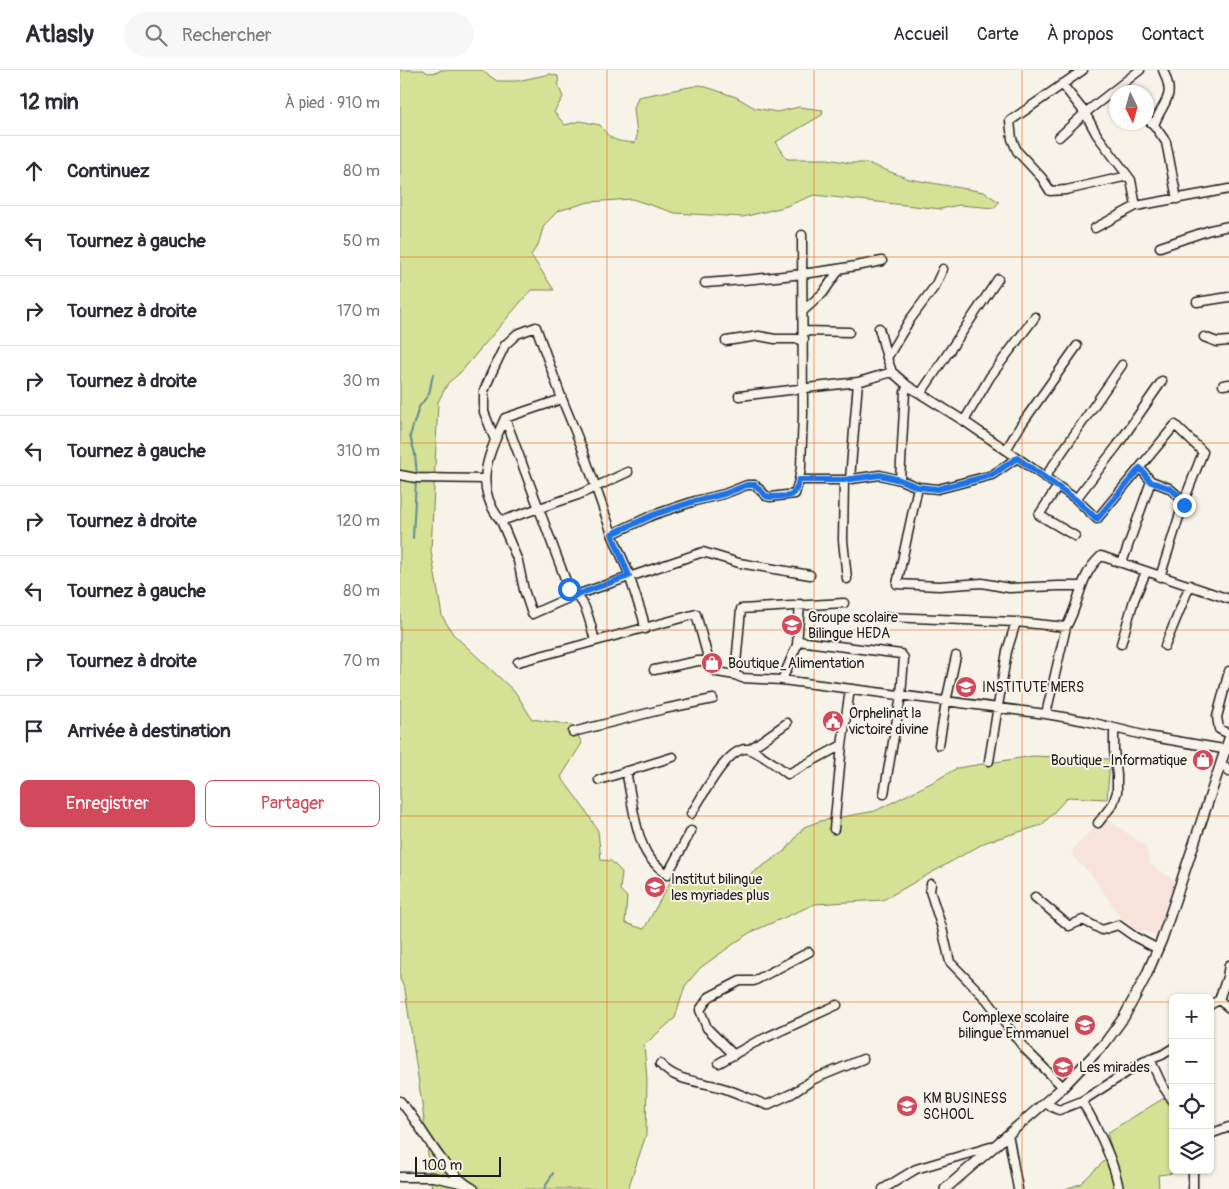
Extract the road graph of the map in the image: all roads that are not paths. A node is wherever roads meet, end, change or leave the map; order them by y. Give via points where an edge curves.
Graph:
1 (1140, 70) edge
2 (1163, 70) edge
3 (1077, 72) edge
4 (1062, 84) junction
5 (1126, 85) edge
6 (1109, 97) edge
7 (1085, 113) junction
8 (1154, 125) joint
9 (1058, 137) dead end
10 (1128, 176) junction
11 (1229, 189) edge
12 (1177, 199) junction
13 (1136, 206) junction
14 (1229, 226) edge
15 (1095, 228) dead end
16 (802, 235) dead end
17 (1160, 247) dead end
18 (882, 261) dead end
19 (943, 269) dead end
20 (839, 270) junction
21 (802, 274) junction
22 (998, 278) dead end
23 (705, 283) dead end
24 (1229, 297) edge
25 (1197, 302) dead end
26 (804, 310) junction
27 (1035, 317) dead end
28 (879, 328) dead end
29 (849, 332) dead end
30 (804, 335) junction
31 (1204, 337) dead end
32 (726, 341) dead end
33 (1229, 341) edge
34 (1077, 346) dead end
35 (886, 358) junction
36 (1122, 365) dead end
37 (892, 372) junction
38 (1162, 381) dead end
39 (858, 382) junction
40 (908, 386) junction
41 (803, 389) junction
42 (920, 393) junction
43 (739, 396) dead end
44 (562, 399) junction
45 (505, 418) junction
46 (964, 421) junction
47 (495, 440) junction
48 (1006, 450) junction
49 (1017, 458) junction
50 (1140, 468) junction
51 (628, 472) dead end
52 (400, 475) edge
53 (1045, 477) junction
54 (485, 479) junction
55 (847, 479) junction
56 (799, 480) junction
57 (900, 480) junction
58 (1151, 482) junction
59 (1058, 486) junction
60 (595, 487) junction
61 (918, 487) junction
62 (1076, 500) junction
63 (1184, 501) junction
64 (539, 509) junction
65 (501, 521) junction
66 (612, 534) junction
67 (1075, 536) dead end
68 (1122, 564) junction
69 (1146, 572) junction
70 (810, 575) dead end
71 (629, 576) junction
72 (1160, 577) junction
73 (847, 579) dead end
74 (1190, 585) junction
75 (1081, 586) junction
76 (573, 596) junction
77 (1229, 599) edge
78 (844, 603) dead end
79 (800, 604) junction
80 (887, 617) dead end
81 (1016, 622) junction
82 (1066, 627) junction
83 (644, 629) junction
84 (595, 640) junction
85 (798, 641) junction
86 (1121, 644) dead end
87 (1166, 646) dead end
88 (956, 656) dead end
89 (518, 662) dead end
90 (710, 665) junction
91 (654, 670) dead end
92 (1229, 671) edge
93 (736, 675) junction
94 (782, 680) junction
95 (850, 689) junction
96 (901, 696) junction
97 (713, 699) dead end
98 (946, 702) junction
99 (997, 709) junction
100 (1046, 714) junction
101 (787, 723) dead end
102 (1114, 728) junction
103 (573, 732) dead end
104 (1229, 734) edge
105 (1229, 739) edge
106 (842, 745) junction
107 (939, 745) dead end
108 (750, 750) junction
109 (1227, 750) edge
110 (674, 758) dead end
111 (989, 761) dead end
112 (1228, 766) edge
113 (626, 771) junction
114 (599, 780) dead end
115 (884, 794) dead end
116 (691, 814) dead end
117 (1098, 823) dead end
118 (834, 829) dead end
119 (691, 831) dead end
120 (931, 884) dead end
121 (1035, 897) dead end
122 (1158, 949) junction
123 (809, 952) dead end
124 (1229, 965) edge
125 (1219, 1000) junction
126 (1214, 1003) edge
127 (837, 1005) dead end
128 (1229, 1008) edge
129 (1169, 1051) edge
130 (734, 1055) junction
131 (863, 1059) dead end
132 (1150, 1059) junction
133 (719, 1063) dead end
134 (660, 1064) dead end
135 (1063, 1087) junction
136 (1169, 1095) edge
137 (400, 1101) edge
138 (1082, 1101) junction
139 (1050, 1106) junction
140 (1229, 1127) edge
141 (1214, 1133) edge
142 (1009, 1139) junction
143 (994, 1146) junction
144 (975, 1166) junction
145 (1192, 1174) edge
146 (400, 1177) edge
147 (465, 1184) junction
148 (474, 1189) edge
149 (883, 1189) edge
150 (945, 1189) edge
151 (950, 1189) edge
152 (1018, 1189) edge
153 (1119, 1189) edge
154 (1193, 1189) edge

1 - 5 street
2 - 8 street via 1169,94
3 - 4 street
4 - 7 street
4 - 10 street via 1010,121 1017,151 1050,191
6 - 7 street
7 - 9 street
7 - 10 street
8 - 12 street via 1166,142
10 - 13 street via 1132,180
11 - 12 street
12 - 13 street
13 - 15 street
14 - 17 street
16 - 21 street
18 - 20 street
19 - 35 street
20 - 21 street
20 - 26 street via 823,293
21 - 23 street
21 - 26 street
22 - 42 street
24 - 25 street
26 - 30 street
27 - 46 street via 990,377
28 - 35 street
29 - 30 street
30 - 32 street
30 - 41 street
31 - 33 street via 1217,342
34 - 48 street
35 - 37 street
36 - 53 street
37 - 39 street
37 - 40 street
38 - 62 street
39 - 41 street
39 - 55 street
40 - 42 street
40 - 57 street
41 - 43 street
41 - 56 street
42 - 46 street
44 - 45 street
44 - 47 street via 536,327 517,334 505,346 484,391 484,412
44 - 60 street
45 - 47 street
45 - 64 street
46 - 48 street
47 - 54 street via 488,455
48 - 49 street
49 - 53 street
49 - 61 street via 992,475 938,489
50 - 58 street
50 - 62 street via 1097,519
50 - 63 street via 1175,425 1203,452
51 - 60 street
52 - 54 street
53 - 59 street
54 - 65 street via 484,487
55 - 56 street
55 - 57 street via 880,475
55 - 73 street via 843,540
56 - 66 street via 792,495 766,496 755,485 747,485 653,515
57 - 61 street
58 - 63 street via 1169,488
58 - 68 street
59 - 62 street
59 - 67 street via 1039,516
60 - 64 street
60 - 66 street
61 - 75 street via 897,584 982,584 1010,588
63 - 72 street
64 - 65 street
64 - 76 street
65 - 76 street via 518,561 532,614
66 - 71 street
68 - 69 street
68 - 75 street via 1100,556 1088,569
69 - 72 street
69 - 86 street
70 - 71 street via 740,563 703,552
71 - 76 street
71 - 83 street
72 - 74 street
74 - 77 street
74 - 87 street
75 - 82 street via 1075,610
76 - 84 street via 584,606
78 - 79 street
79 - 85 street
79 - 93 street via 741,609
80 - 81 street
81 - 82 street
81 - 99 street via 1007,647
82 - 100 street
83 - 84 street
83 - 90 street via 696,614
84 - 89 street
85 - 94 street
85 - 96 street via 902,654
88 - 98 street
90 - 91 street via 698,661
90 - 93 street via 717,672
92 - 104 street via 1216,717 1220,729
93 - 94 street
94 - 95 street
95 - 96 street
95 - 106 street
96 - 98 street
96 - 115 street
97 - 103 street
98 - 99 street
98 - 107 street
99 - 100 street
99 - 111 street
100 - 102 street
101 - 108 street
102 - 109 street
102 - 117 street via 1117,792 1113,804
105 - 109 main road
106 - 108 street via 788,774
106 - 118 street
108 - 116 street via 741,750 727,759
109 - 122 main road
110 - 113 street
112 - 139 main road via 1152,977 1113,1042
113 - 114 street
113 - 119 street via 638,832 652,862 667,875
120 - 135 street via 930,892 950,962 987,1000 1024,1048
121 - 122 street via 1070,926 1083,920 1102,930 1118,925
122 - 135 main road via 1124,1017 1105,1043
123 - 130 street via 754,982 740,981 709,997 700,1010 706,1028
124 - 125 street
125 - 126 street
125 - 128 street
127 - 130 street
129 - 132 street
130 - 133 street
131 - 134 street via 767,1105 725,1088 679,1078
132 - 136 street
132 - 138 street
135 - 143 main road
137 - 147 street via 443,1161
138 - 139 street via 1059,1110
138 - 153 street via 1117,1174
139 - 142 main road
140 - 141 street
142 - 144 main road
142 - 152 street
143 - 144 main road
143 - 149 street via 916,1169
144 - 150 main road
144 - 151 main road
145 - 154 street
146 - 147 street via 433,1177
147 - 148 street

